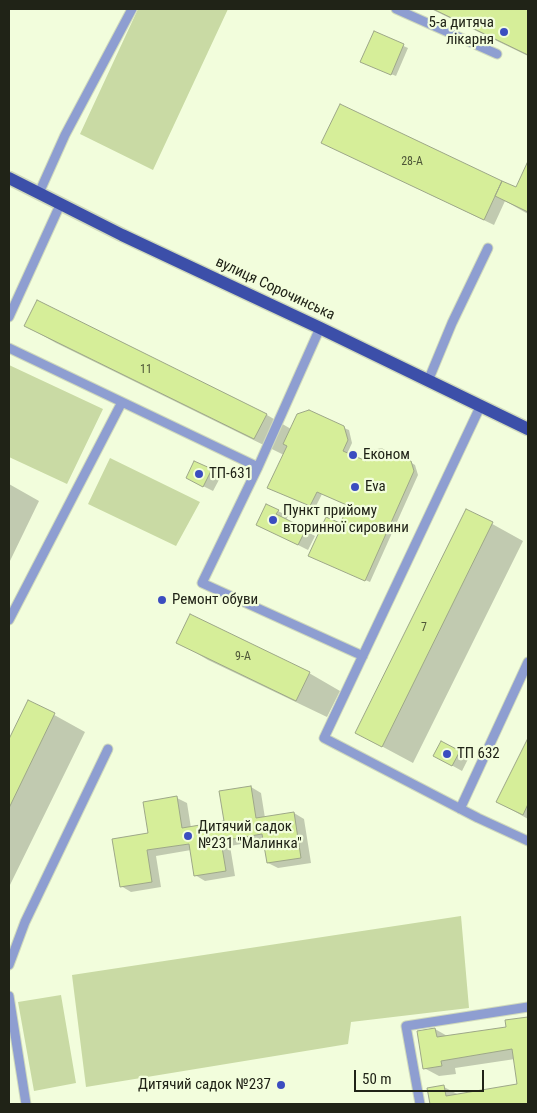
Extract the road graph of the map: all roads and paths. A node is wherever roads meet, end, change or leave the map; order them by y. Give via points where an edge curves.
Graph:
1 (132, 9) edge
2 (396, 9) edge
3 (497, 54) dead end
4 (9, 178) edge
5 (39, 193) junction
6 (60, 205) junction
7 (488, 248) dead end
8 (9, 316) edge
9 (320, 328) junction
10 (9, 348) edge
11 (428, 381) junction
12 (122, 402) junction
13 (481, 405) junction
14 (528, 429) edge
15 (258, 468) junction
16 (9, 620) edge
17 (363, 656) junction
18 (528, 662) edge
19 (108, 748) dead end
20 (460, 809) junction
21 (528, 841) edge
22 (9, 965) edge
23 (9, 996) edge
24 (528, 1007) edge
25 (9, 1009) edge
26 (26, 1104) edge
27 (420, 1104) edge

1 - 5 lane via 65,135
2 - 3 lane
4 - 5 main road, вулиця Сорочинська
5 - 6 main road, вулиця Сорочинська
6 - 8 lane
6 - 9 main road, вулиця Сорочинська
7 - 11 lane
9 - 11 main road, вулиця Сорочинська
9 - 15 lane
10 - 12 lane
11 - 13 main road, вулиця Сорочинська
12 - 15 lane
12 - 16 lane
13 - 14 main road, вулиця Сорочинська
13 - 17 lane
15 - 17 lane via 202,584
17 - 20 lane via 324,738
18 - 20 lane
19 - 22 lane via 25,922
20 - 21 lane
23 - 25 lane
24 - 27 lane via 406,1026
25 - 26 lane

